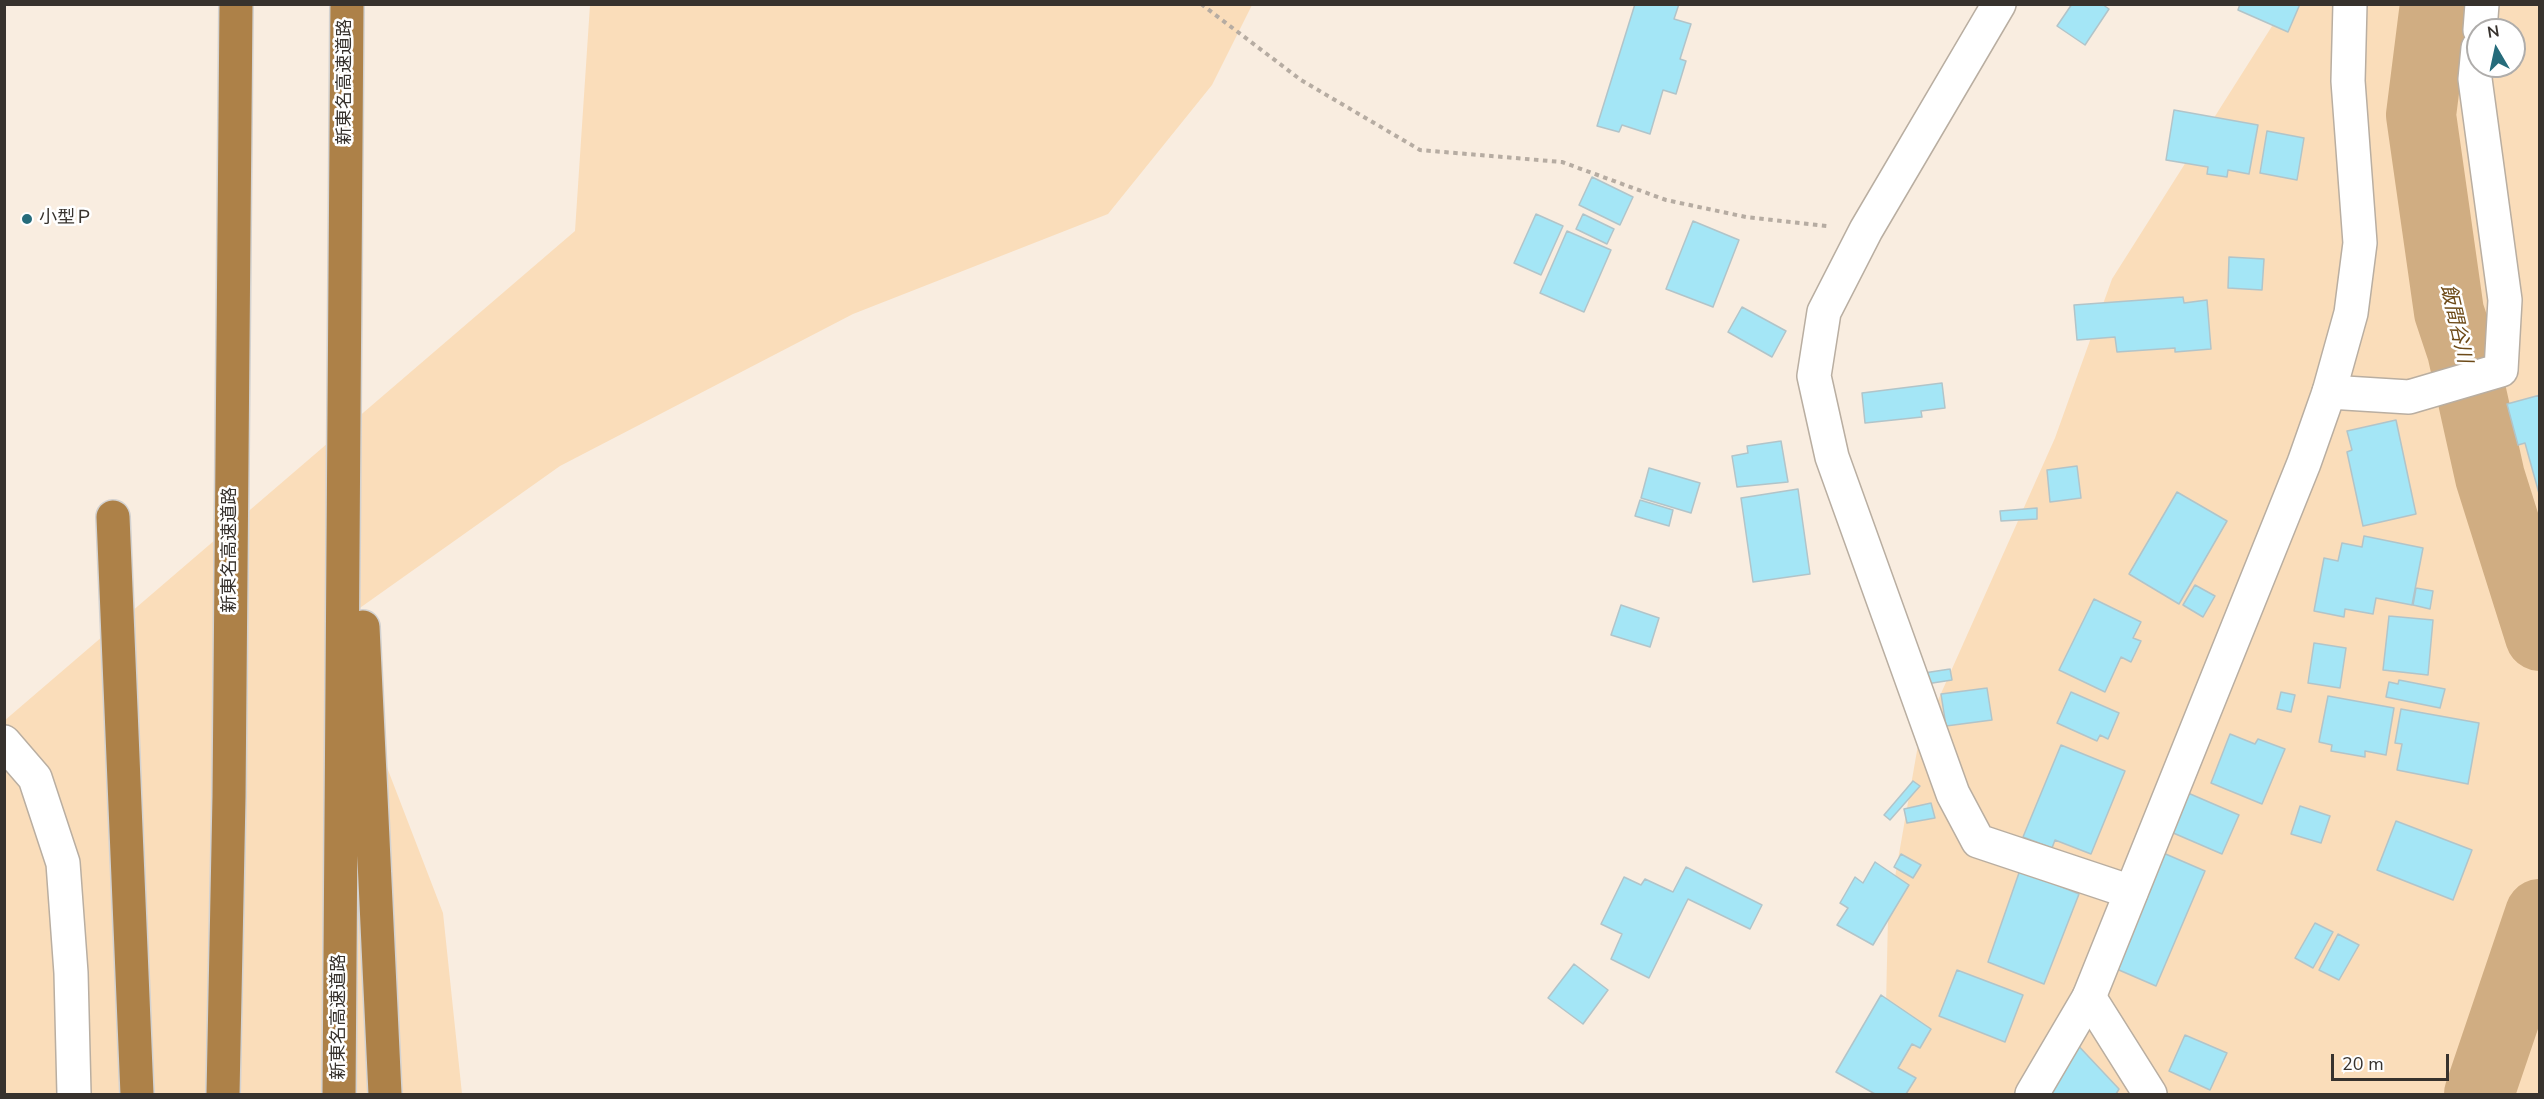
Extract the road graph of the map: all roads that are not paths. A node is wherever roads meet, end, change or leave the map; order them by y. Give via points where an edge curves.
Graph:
1 (236, 4) edge
2 (347, 4) edge
3 (1999, 4) edge
4 (2350, 4) edge
5 (2475, 78) edge
6 (345, 262) junction
7 (2329, 392) junction
8 (113, 517) dead end
9 (4, 742) edge
10 (2131, 892) junction
11 (2089, 997) junction
12 (74, 1095) edge
13 (137, 1095) edge
14 (223, 1095) edge
15 (339, 1095) edge
16 (385, 1095) edge
17 (2032, 1095) edge
18 (2150, 1095) edge

1 - 14 highway, 新東名高速道路
2 - 6 highway, 新東名高速道路
3 - 10 street via 1866,230 1824,312 1814,376 1832,457 1953,794 1978,841
4 - 7 street via 2348,81 2360,243 2351,313
5 - 7 street via 2505,300 2501,370 2409,397
6 - 15 highway, 新東名高速道路
6 - 16 highway
7 - 10 street
8 - 13 highway
9 - 12 street via 35,778 63,863
10 - 11 street
11 - 17 street
11 - 18 street

